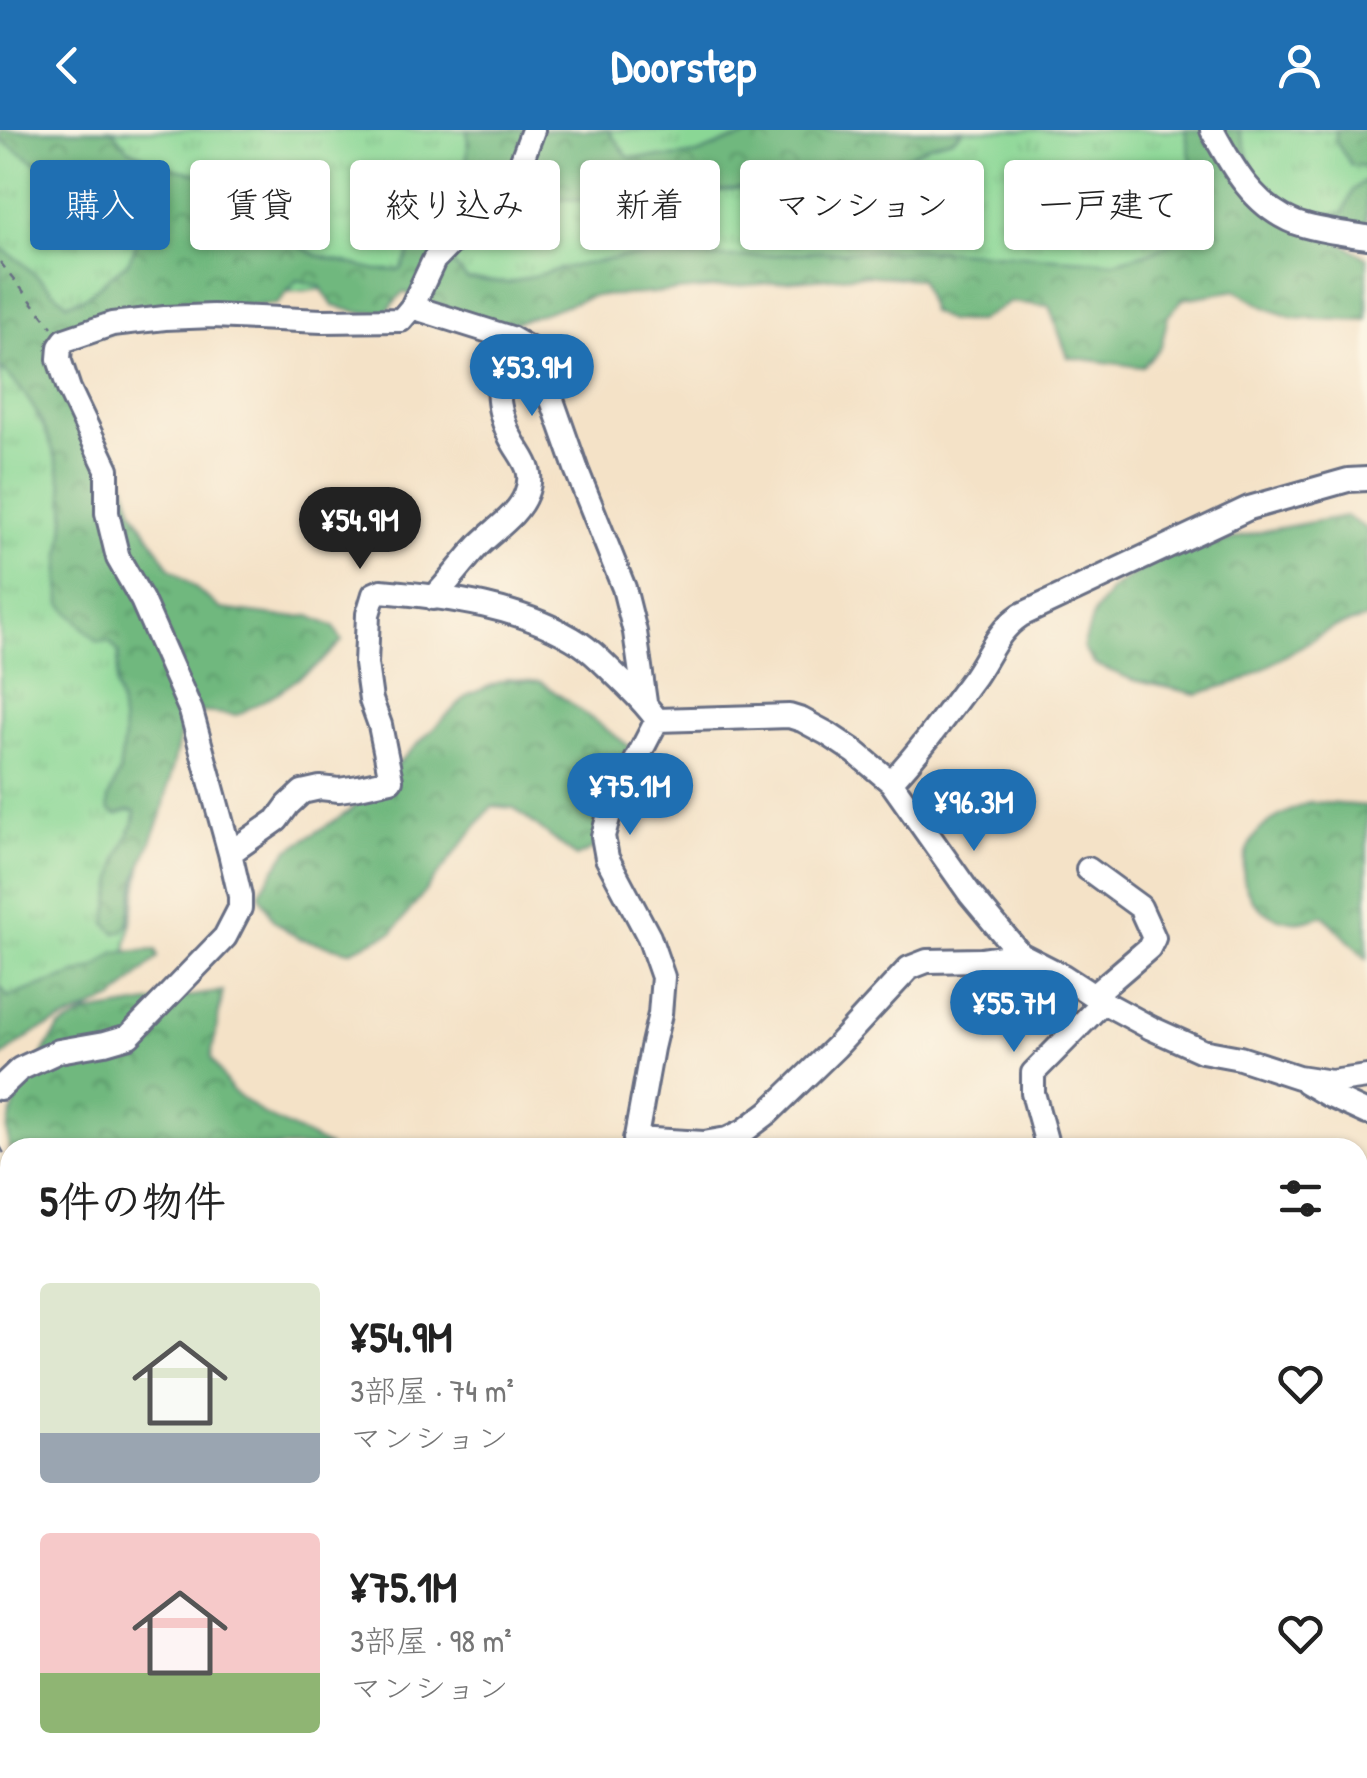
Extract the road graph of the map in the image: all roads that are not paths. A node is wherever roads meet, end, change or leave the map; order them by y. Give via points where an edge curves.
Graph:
1 (533, 130) edge
2 (1212, 130) edge
3 (1367, 236) edge
4 (412, 307) junction
5 (530, 349) junction
6 (1367, 479) edge
7 (434, 598) junction
8 (651, 711) junction
9 (891, 782) junction
10 (230, 854) junction
11 (1088, 869) dead end
12 (1020, 954) junction
13 (1098, 999) junction
14 (1298, 1077) junction
15 (1367, 1077) edge
16 (0, 1088) edge
17 (1367, 1113) edge
18 (636, 1138) edge
19 (729, 1138) edge
20 (1045, 1138) edge

1 - 4 street via 513,176 434,260
2 - 3 street via 1245,186 1268,206 1292,222
4 - 5 street
4 - 10 street via 401,320 164,318 112,324 60,347 69,389 107,469 107,513 118,558 190,711
5 - 7 street via 499,392 502,416 526,462 526,494
5 - 8 street via 624,588
6 - 9 street via 1249,508 1021,615 994,640 977,673
7 - 8 street via 552,628 591,651
7 - 10 street via 381,591 371,600 366,664 391,780 302,792
8 - 9 street via 802,720
8 - 18 street via 603,836 662,977
9 - 12 street
10 - 16 street via 240,896 231,929 136,1030 59,1051 20,1069
11 - 13 street via 1140,908 1154,938
12 - 13 street
12 - 19 street via 909,968 770,1112
13 - 14 street via 1202,1051
13 - 20 street via 1034,1073
14 - 15 street
14 - 17 street

